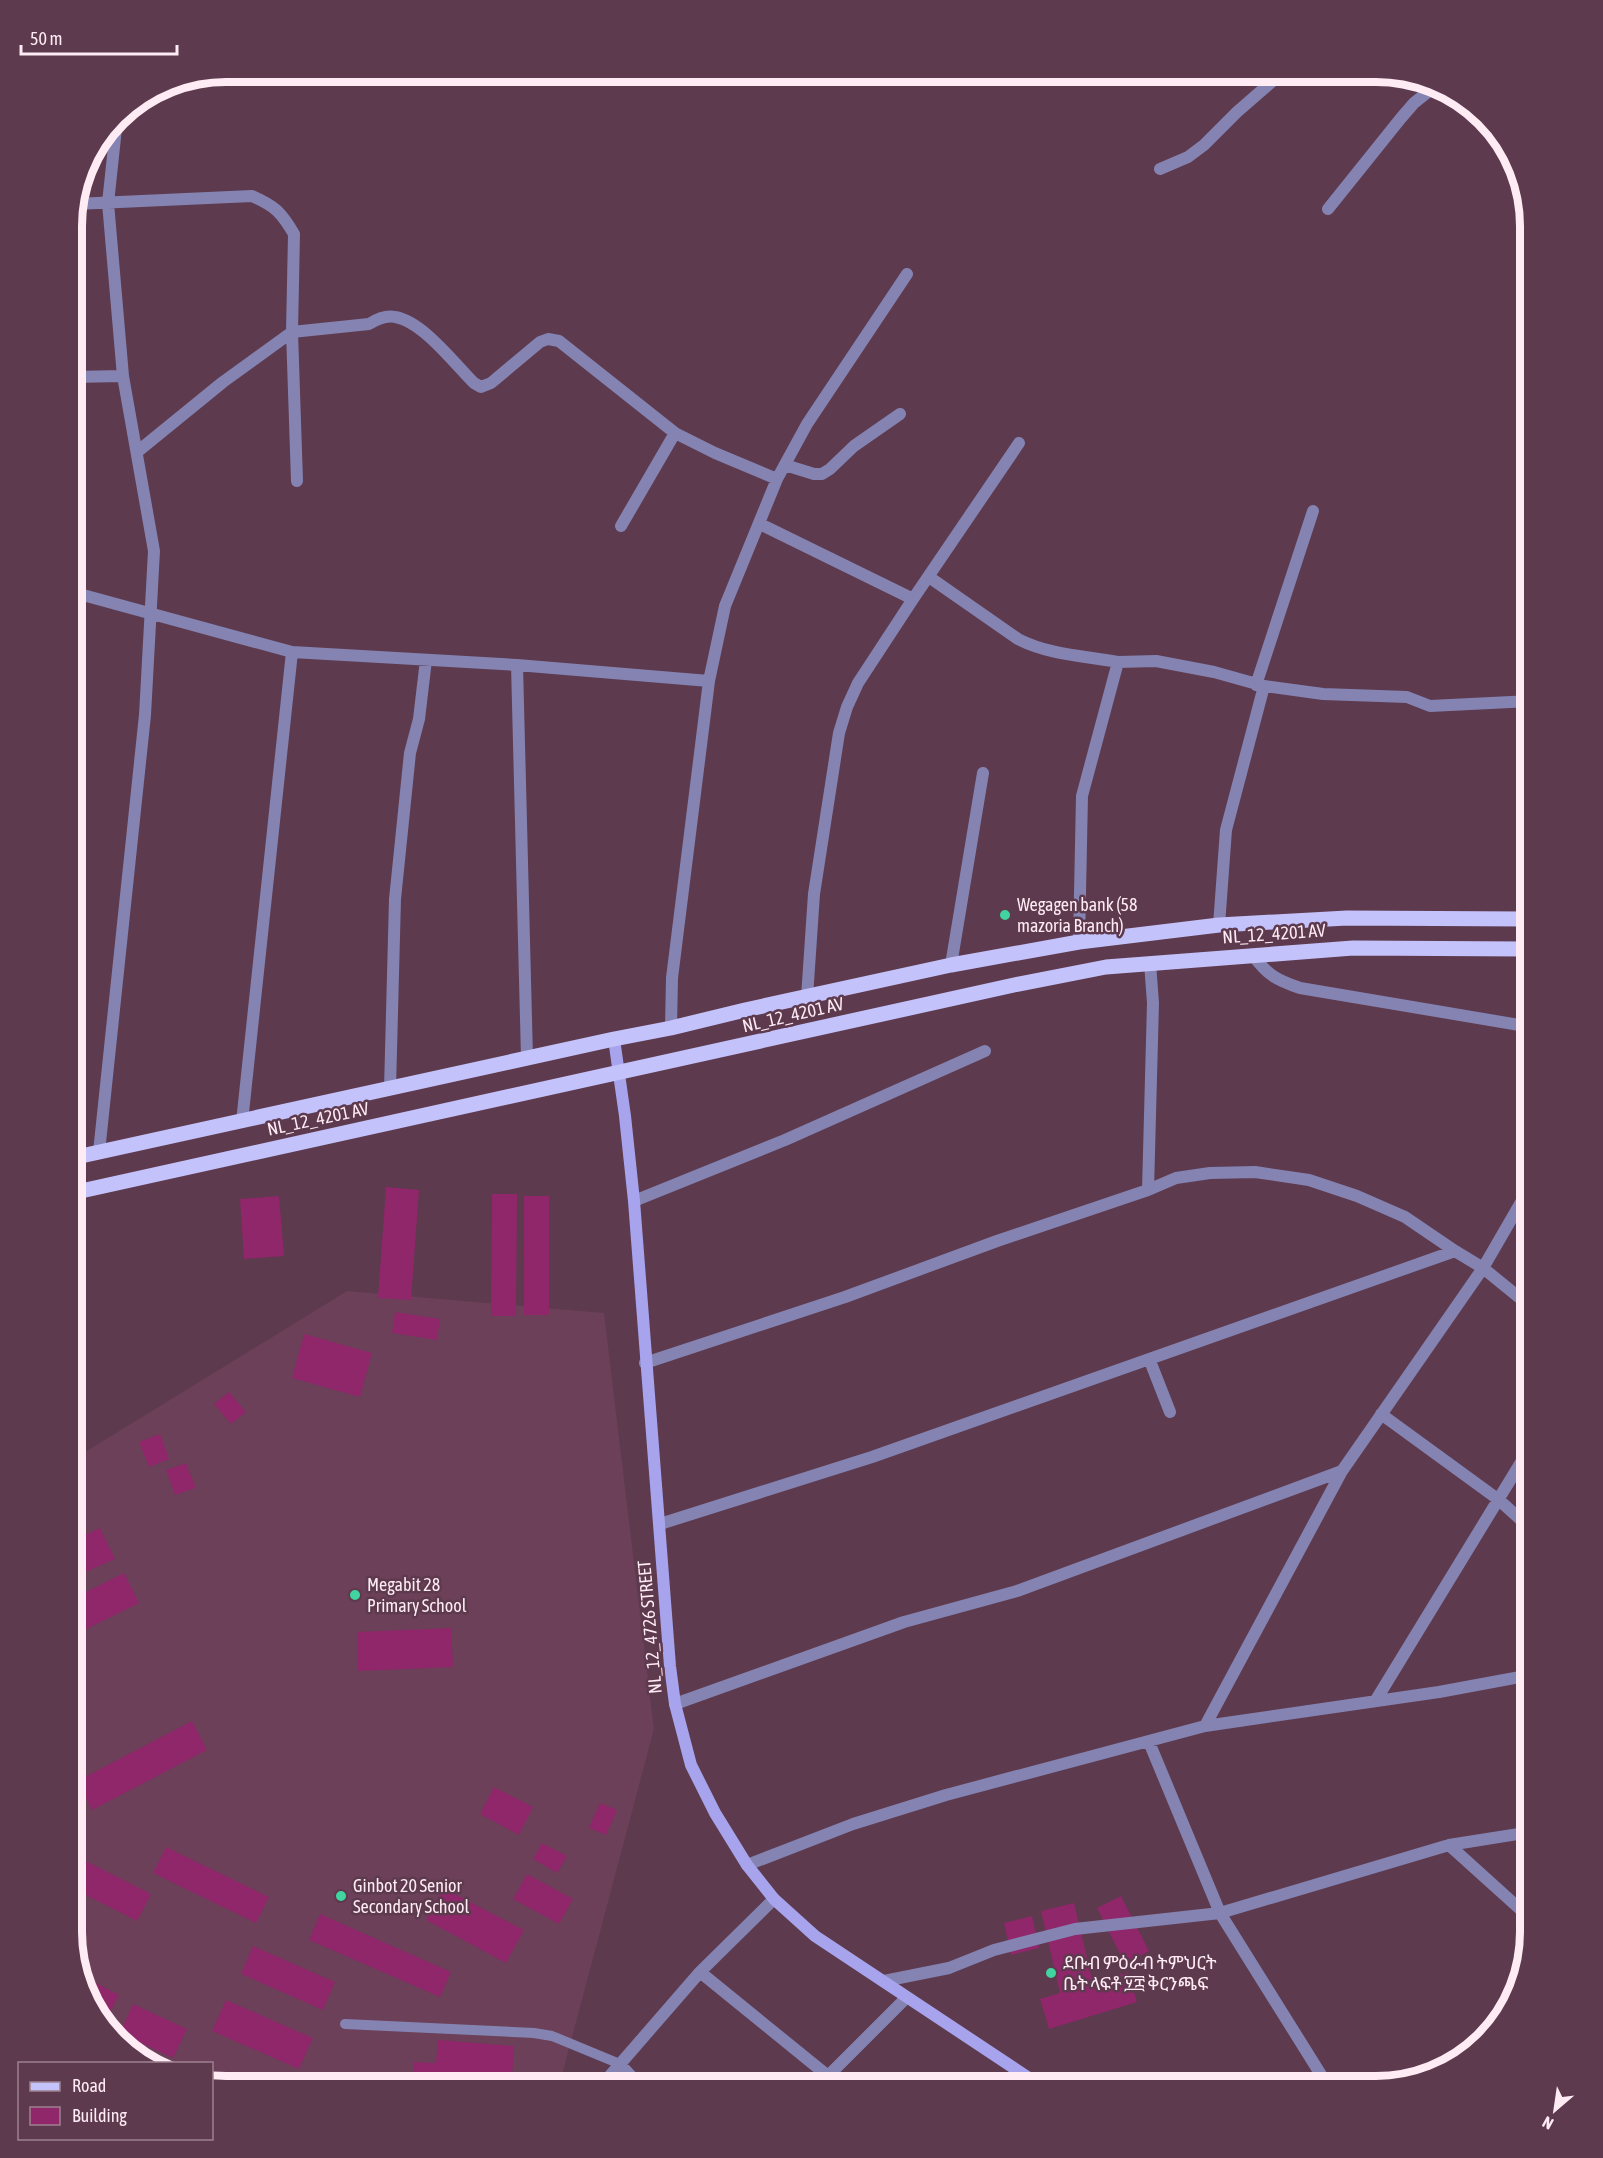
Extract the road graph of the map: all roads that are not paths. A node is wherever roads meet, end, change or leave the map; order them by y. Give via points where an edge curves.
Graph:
1 (1270, 83) edge
2 (1428, 92) edge
3 (115, 136) edge
4 (1160, 169) dead end
5 (108, 203) junction
6 (84, 204) edge
7 (1328, 209) dead end
8 (907, 274) dead end
9 (292, 332) junction
10 (123, 376) junction
11 (83, 377) edge
12 (900, 414) dead end
13 (675, 433) junction
14 (1019, 443) dead end
15 (137, 452) junction
16 (785, 465) junction
17 (777, 479) junction
18 (297, 480) dead end
19 (1313, 511) dead end
20 (760, 524) junction
21 (621, 526) dead end
22 (929, 577) junction
23 (83, 595) edge
24 (913, 599) junction
25 (152, 614) junction
26 (292, 652) junction
27 (426, 660) junction
28 (1118, 662) junction
29 (517, 665) junction
30 (709, 681) junction
31 (1260, 685) junction
32 (1520, 702) edge
33 (983, 773) dead end
34 (1520, 919) edge
35 (1219, 925) junction
36 (1079, 942) junction
37 (1520, 949) edge
38 (1252, 955) junction
39 (1150, 963) junction
40 (951, 965) junction
41 (807, 997) junction
42 (1520, 1025) edge
43 (671, 1028) junction
44 (614, 1039) junction
45 (985, 1052) dead end
46 (527, 1058) junction
47 (620, 1073) junction
48 (390, 1089) junction
49 (242, 1122) junction
50 (99, 1152) junction
51 (82, 1156) edge
52 (1148, 1190) junction
53 (82, 1191) edge
54 (634, 1201) junction
55 (1520, 1204) edge
56 (1455, 1251) junction
57 (1483, 1268) junction
58 (1520, 1298) edge
59 (1150, 1360) junction
60 (645, 1362) junction
61 (1170, 1412) dead end
62 (1381, 1414) junction
63 (1520, 1465) edge
64 (1342, 1471) junction
65 (1499, 1500) junction
66 (1520, 1519) edge
67 (660, 1524) junction
68 (1520, 1677) edge
69 (1376, 1700) junction
70 (675, 1704) junction
71 (1205, 1726) junction
72 (1149, 1742) junction
73 (1520, 1834) edge
74 (1449, 1845) junction
75 (747, 1865) junction
76 (774, 1899) junction
77 (1520, 1909) edge
78 (1220, 1913) junction
79 (700, 1972) junction
80 (884, 1981) junction
81 (906, 1998) junction
82 (345, 2024) dead end
83 (620, 2064) junction
84 (610, 2076) edge
85 (631, 2076) edge
86 (826, 2076) edge
87 (836, 2076) edge
88 (1026, 2076) edge
89 (1322, 2076) edge

1 - 4 street via 1204,145
2 - 7 street via 1401,118
3 - 5 street
5 - 6 street
5 - 9 street via 252,196 272,205 294,234
5 - 10 street
8 - 16 street via 807,424
9 - 13 street via 369,324 394,316 421,330 481,387 540,342 559,341
9 - 15 street
9 - 18 street
10 - 11 street
10 - 15 street
12 - 16 street via 822,474
13 - 17 street
13 - 21 street
14 - 22 street
15 - 25 street via 154,551
16 - 17 street
17 - 20 street
19 - 31 street
20 - 24 street
20 - 30 street via 725,606
22 - 24 street
22 - 28 street via 1033,646
23 - 25 street
24 - 41 street via 858,683 839,733 814,894
25 - 26 street
25 - 50 street via 146,715
26 - 27 street
26 - 49 street
27 - 29 street
27 - 48 street via 419,719 410,753 395,898
28 - 31 street via 1166,663
28 - 36 street via 1082,796
29 - 30 street
29 - 46 street
30 - 43 street via 672,978
31 - 32 street via 1323,694 1407,697 1430,706
31 - 35 street via 1226,830
33 - 40 street
34 - 35 main road, NL_12_4201 AV via 1347,918
35 - 36 main road, NL_12_4201 AV
36 - 40 main road, NL_12_4201 AV
37 - 38 main road, NL_12_4201 AV via 1353,948
38 - 39 main road, NL_12_4201 AV
38 - 42 street via 1277,980 1300,988
39 - 47 main road, NL_12_4201 AV via 1106,967 1014,985
39 - 52 street via 1154,1003
40 - 41 main road, NL_12_4201 AV
41 - 43 main road, NL_12_4201 AV
43 - 44 main road, NL_12_4201 AV
44 - 46 main road, NL_12_4201 AV
44 - 47 street, NL_12_4726 STREET
45 - 54 street
46 - 48 main road, NL_12_4201 AV
47 - 53 main road, NL_12_4201 AV
47 - 54 street, NL_12_4726 STREET
48 - 49 main road, NL_12_4201 AV
49 - 50 main road, NL_12_4201 AV
50 - 51 main road, NL_12_4201 AV
52 - 56 street via 1176,1178 1210,1173 1255,1172 1309,1180 1405,1216
52 - 60 street via 997,1240 845,1297
54 - 60 street, NL_12_4726 STREET
55 - 57 street
56 - 57 street
56 - 59 street
57 - 58 street
57 - 62 street
59 - 61 street
59 - 67 street via 872,1457
60 - 67 street, NL_12_4726 STREET
62 - 64 street
62 - 65 street
63 - 65 street
64 - 70 street via 1017,1591 904,1622
64 - 71 street
65 - 66 street
65 - 69 street
67 - 70 street, NL_12_4726 STREET
68 - 69 street
69 - 71 street
70 - 75 street, NL_12_4726 STREET via 691,1764
71 - 72 street
72 - 75 street via 946,1795 853,1824
72 - 78 street
73 - 74 street
74 - 77 street
74 - 78 street
75 - 76 street, NL_12_4726 STREET
76 - 79 street
76 - 80 street, NL_12_4726 STREET via 815,1936
78 - 80 street via 1075,1929 994,1950 949,1968
78 - 89 street
79 - 83 street
79 - 86 street
80 - 81 street, NL_12_4726 STREET
81 - 87 street
81 - 88 street, NL_12_4726 STREET
82 - 83 lane via 534,2033 552,2036
83 - 84 street
83 - 85 street

